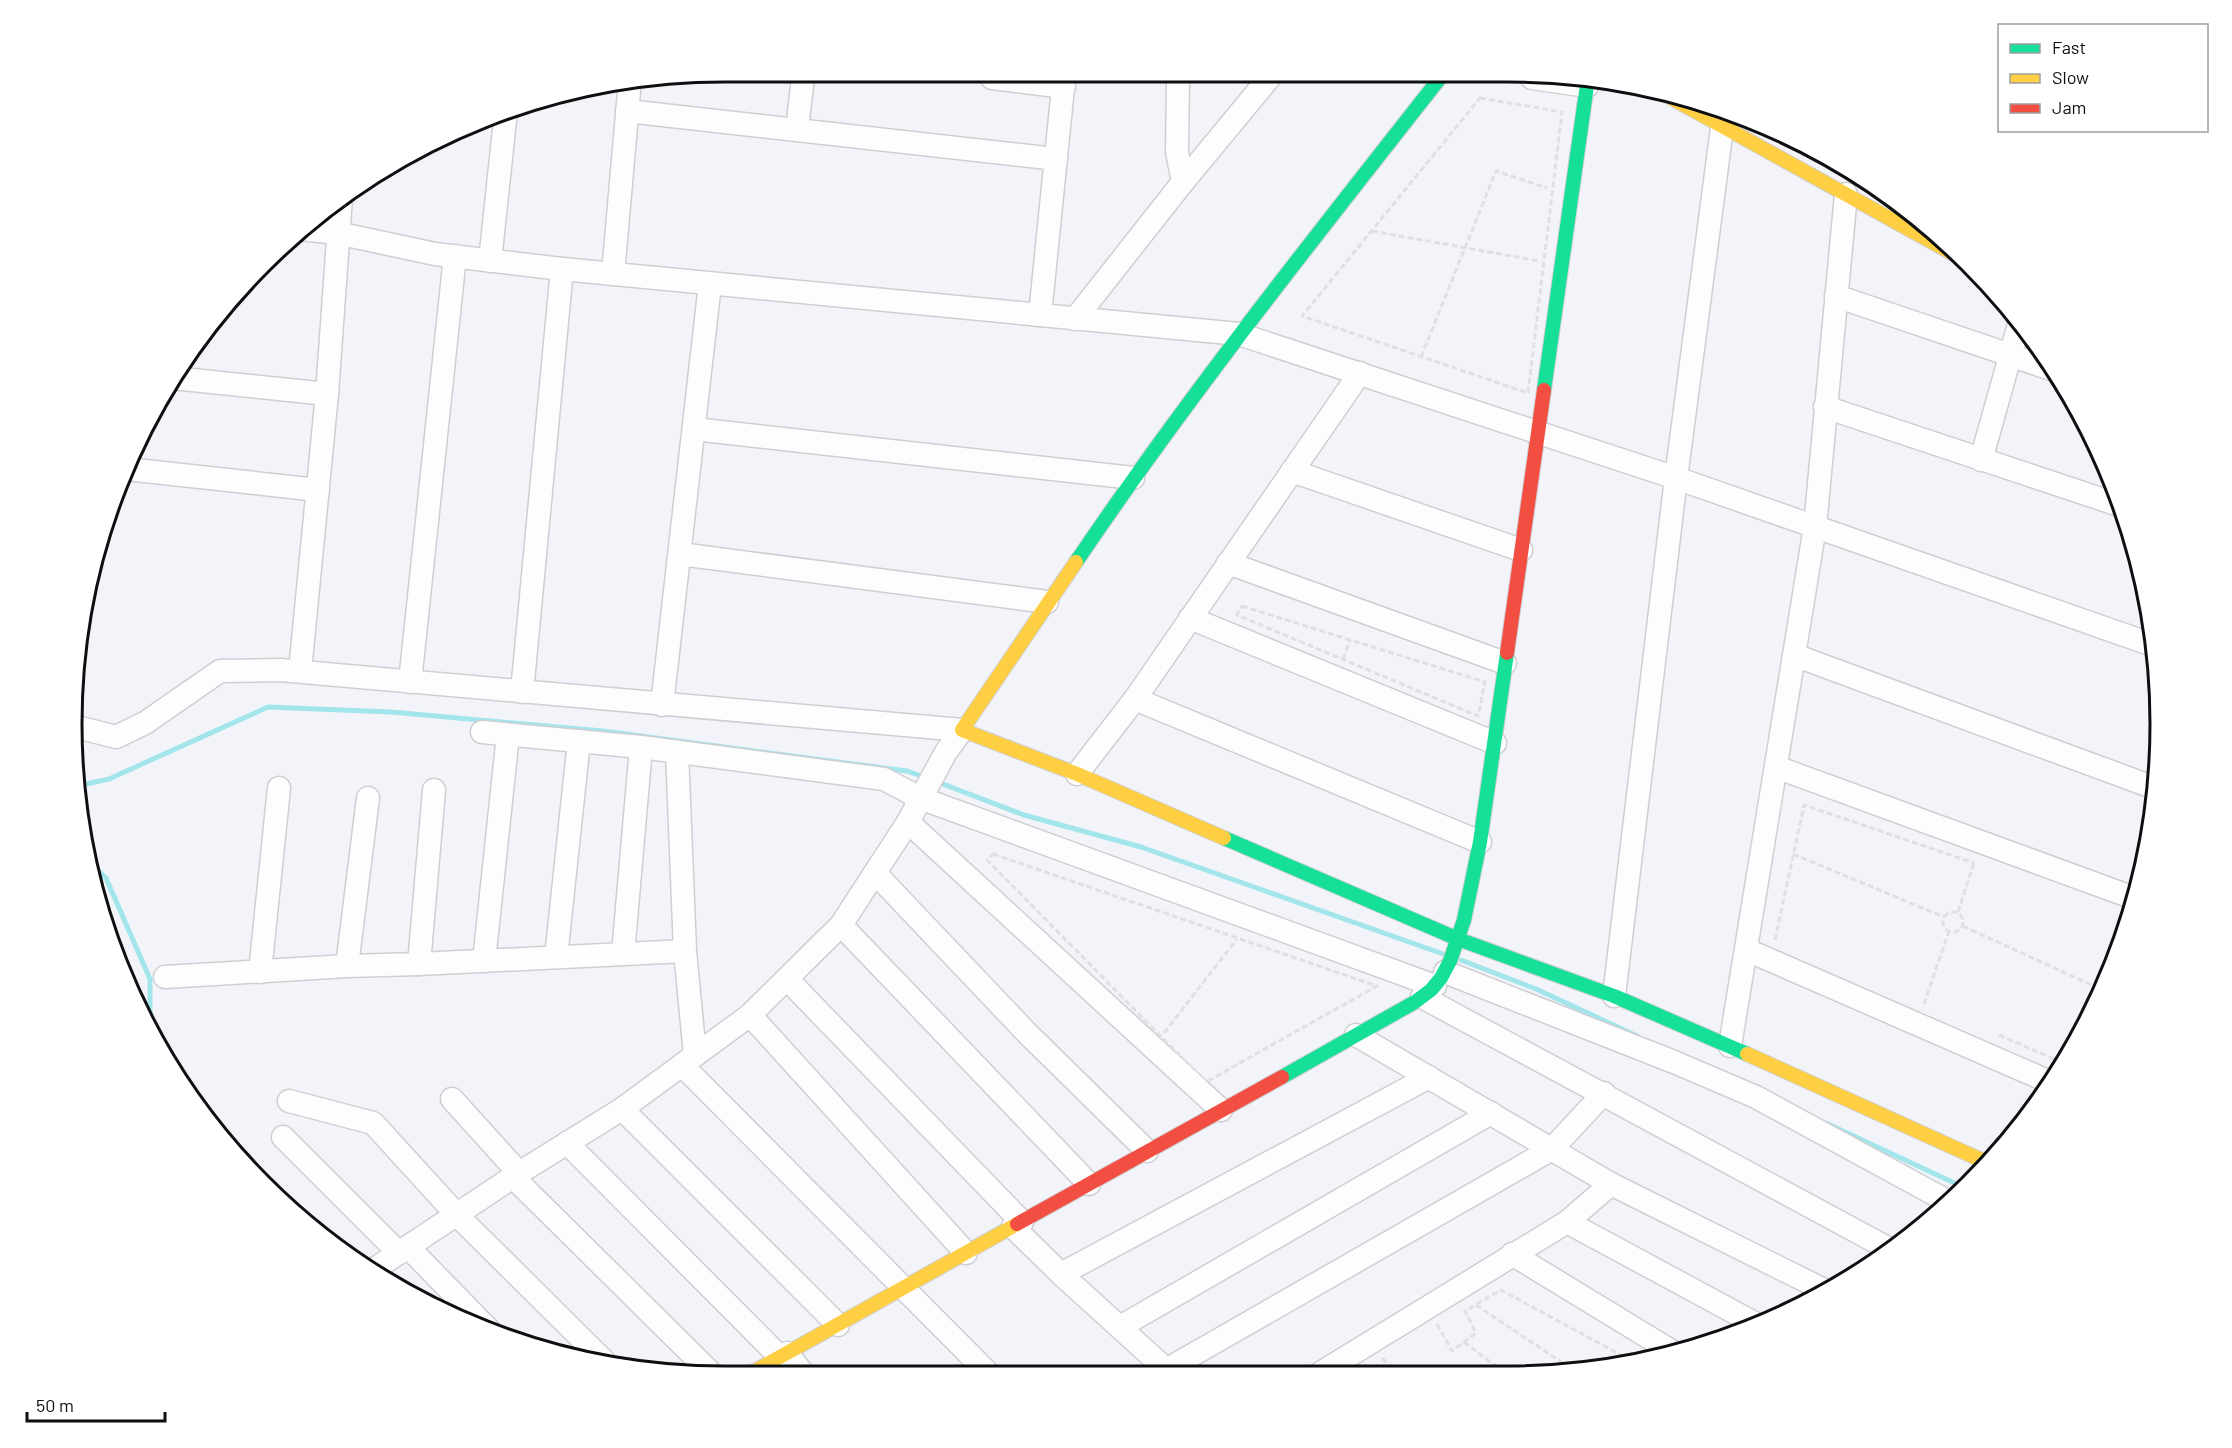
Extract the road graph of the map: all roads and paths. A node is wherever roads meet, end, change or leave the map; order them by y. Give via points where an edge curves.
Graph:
1 (803, 82) edge
2 (1064, 82) edge
3 (1178, 82) edge
4 (1266, 82) edge
5 (1437, 82) edge
6 (1586, 87) edge
7 (629, 90) edge
8 (1690, 109) edge
9 (627, 111) junction
10 (1562, 112) dead end
11 (505, 122) edge
12 (1722, 128) junction
13 (797, 129) junction
14 (1056, 159) junction
15 (1183, 182) junction
16 (1553, 189) dead end
17 (1846, 194) junction
18 (339, 211) edge
19 (315, 231) edge
20 (1372, 231) junction
21 (337, 233) junction
22 (1929, 240) edge
23 (1466, 247) junction
24 (455, 256) junction
25 (490, 261) junction
26 (1544, 262) dead end
27 (562, 269) junction
28 (613, 274) junction
29 (710, 284) junction
30 (1836, 297) junction
31 (1040, 315) junction
32 (1075, 319) junction
33 (2017, 333) edge
34 (1239, 334) junction
35 (2010, 356) junction
36 (1421, 357) junction
37 (2039, 365) edge
38 (1360, 373) junction
39 (184, 379) edge
40 (1528, 393) dead end
41 (327, 394) junction
42 (1825, 407) junction
43 (694, 429) junction
44 (1538, 431) junction
45 (1981, 459) junction
46 (135, 470) edge
47 (1292, 471) junction
48 (1133, 478) junction
49 (1676, 478) junction
50 (318, 490) junction
51 (2110, 503) edge
52 (1815, 526) junction
53 (1521, 550) junction
54 (680, 554) junction
55 (1228, 563) junction
56 (1047, 602) junction
57 (1242, 606) dead end
58 (1190, 618) junction
59 (1350, 640) junction
60 (2144, 642) edge
61 (1794, 655) junction
62 (1342, 659) dead end
63 (1505, 663) junction
64 (300, 671) junction
65 (410, 681) junction
66 (1485, 682) dead end
67 (522, 692) junction
68 (1135, 699) junction
69 (662, 705) junction
70 (82, 728) edge
71 (962, 730) junction
72 (482, 732) dead end
73 (508, 735) junction
74 (579, 741) junction
75 (1495, 743) junction
76 (641, 747) junction
77 (677, 752) junction
78 (1776, 767) junction
79 (1077, 774) junction
80 (2146, 785) edge
81 (279, 788) dead end
82 (435, 790) dead end
83 (923, 793) junction
84 (368, 798) dead end
85 (908, 822) junction
86 (1480, 842) junction
87 (1792, 854) junction
88 (987, 860) dead end
89 (875, 873) junction
90 (2126, 895) edge
91 (1958, 912) junction
92 (1944, 917) junction
93 (841, 925) junction
94 (1962, 926) junction
95 (1949, 931) junction
96 (1237, 939) junction
97 (1773, 940) dead end
98 (1456, 945) junction
99 (1747, 950) junction
100 (685, 951) junction
101 (623, 954) junction
102 (556, 957) junction
103 (484, 961) junction
104 (419, 964) junction
105 (347, 966) junction
106 (260, 972) junction
107 (165, 977) dead end
108 (787, 980) junction
109 (1437, 980) junction
110 (2093, 986) edge
111 (1614, 996) junction
112 (1924, 1004) dead end
113 (750, 1015) junction
114 (1356, 1035) junction
115 (1161, 1037) dead end
116 (1730, 1046) junction
117 (688, 1060) junction
118 (1429, 1077) junction
119 (2042, 1079) edge
120 (1206, 1082) dead end
121 (1604, 1094) junction
122 (452, 1099) dead end
123 (289, 1101) dead end
124 (622, 1109) junction
125 (1221, 1110) junction
126 (1491, 1113) junction
127 (283, 1137) dead end
128 (567, 1143) junction
129 (1552, 1149) junction
130 (1148, 1151) junction
131 (1979, 1159) edge
132 (516, 1175) junction
133 (1089, 1184) junction
134 (1611, 1184) junction
135 (1940, 1198) edge
136 (457, 1215) junction
137 (1567, 1222) junction
138 (1017, 1224) junction
139 (1882, 1245) edge
140 (404, 1250) junction
141 (966, 1253) junction
142 (1512, 1254) junction
143 (380, 1265) edge
144 (1061, 1274) junction
145 (1817, 1286) edge
146 (903, 1288) junction
147 (1476, 1305) junction
148 (472, 1314) edge
149 (1747, 1319) edge
150 (1436, 1322) dead end
151 (838, 1325) junction
152 (1120, 1327) junction
153 (1464, 1342) junction
154 (1663, 1346) edge
155 (1390, 1351) dead end
156 (595, 1352) edge
157 (784, 1355) junction
158 (1620, 1355) edge
159 (1563, 1363) edge
160 (703, 1365) edge
161 (764, 1366) edge
162 (796, 1366) edge
163 (981, 1366) edge
164 (1163, 1366) edge
165 (1177, 1366) edge
166 (1351, 1366) edge
167 (1390, 1366) edge
168 (1496, 1366) edge

1 - 13 street
2 - 14 street
3 - 15 street via 1177,152
4 - 15 street
5 - 34 street
6 - 44 street
7 - 9 street
8 - 12 street
9 - 13 street
9 - 28 street
10 - 20 path via 1480,98
11 - 25 street
12 - 17 street
12 - 49 street
13 - 14 street
14 - 31 street
15 - 32 street
16 - 23 path via 1496,171
17 - 22 street
17 - 30 street
18 - 21 street
19 - 21 street
20 - 23 path
20 - 36 path via 1302,316
21 - 24 street
21 - 41 street
23 - 26 path
23 - 36 path
24 - 25 street
24 - 65 street
25 - 27 street
27 - 28 street
27 - 67 street
28 - 29 street
29 - 31 street
29 - 43 street
30 - 35 street
30 - 42 street
31 - 32 street
32 - 34 street
33 - 35 street
34 - 38 street
34 - 48 street
35 - 37 street
35 - 45 street
36 - 40 path
38 - 44 street
38 - 47 street
39 - 41 street
41 - 50 street
42 - 45 street
42 - 52 street
43 - 48 street
43 - 54 street
44 - 49 street
44 - 53 street
45 - 51 street
46 - 50 street
47 - 53 street
47 - 55 street
48 - 56 street
49 - 52 street
49 - 111 street
50 - 64 street
52 - 60 street
52 - 61 street
53 - 63 street
54 - 56 street
54 - 69 street
55 - 58 street
55 - 63 street
56 - 71 street
57 - 59 path
58 - 68 street
58 - 75 street
59 - 62 path
59 - 66 path
61 - 78 street
61 - 80 street
63 - 75 street
64 - 65 street
64 - 70 street via 220,671 145,723 116,737
65 - 67 street
67 - 69 street
68 - 79 street
68 - 86 street
69 - 71 street
71 - 79 street
71 - 83 street
72 - 73 street
73 - 74 street
73 - 103 street
74 - 76 street
74 - 102 street
75 - 86 street
76 - 77 street
76 - 101 street
77 - 83 street via 884,778
77 - 100 street
78 - 90 street
78 - 99 street
79 - 98 street
81 - 106 street
82 - 104 street
83 - 85 street
83 - 109 street
84 - 105 street
85 - 89 street
85 - 125 street
86 - 98 street
87 - 91 path via 1804,805 1974,863
87 - 92 path
87 - 97 path
88 - 96 path via 993,854
89 - 93 street
89 - 130 street via 1027,1033
91 - 92 path
91 - 94 path via 1964,921
92 - 95 path via 1944,927
93 - 108 street
93 - 133 street
94 - 95 path
94 - 110 path
95 - 112 path
96 - 115 path
96 - 120 path via 1377,986
98 - 109 street
98 - 111 street
99 - 116 street
99 - 119 street
100 - 101 street
100 - 117 street
101 - 102 street
102 - 103 street
103 - 104 street
104 - 105 street
105 - 106 street
106 - 107 street
108 - 113 street
108 - 138 street
109 - 114 street
109 - 121 street
109 - 135 street via 1663,1058 1756,1097
111 - 116 street
113 - 117 street
113 - 141 street
114 - 118 street
114 - 125 street
116 - 131 street
117 - 124 street
117 - 146 street
118 - 126 street
118 - 144 street
121 - 129 street
121 - 139 street
122 - 132 street
123 - 136 street via 373,1123
124 - 128 street
124 - 151 street
125 - 130 street
126 - 129 street
126 - 152 street
127 - 140 street
128 - 132 street
128 - 157 street
129 - 134 street
129 - 165 street
130 - 133 street
132 - 136 street
132 - 160 street
133 - 138 street
134 - 137 street
134 - 145 street
136 - 140 street
136 - 156 street
137 - 142 street
137 - 149 street
138 - 141 street
138 - 144 street
140 - 143 street
140 - 148 street
141 - 146 street
142 - 154 street
142 - 166 street
144 - 152 street
146 - 151 street
146 - 163 street
147 - 153 path via 1466,1311 1476,1333
147 - 158 path via 1502,1290
147 - 159 path
150 - 153 path via 1452,1351
151 - 157 street
152 - 164 street
153 - 168 path
155 - 167 path via 1380,1356
157 - 161 street
157 - 162 street

